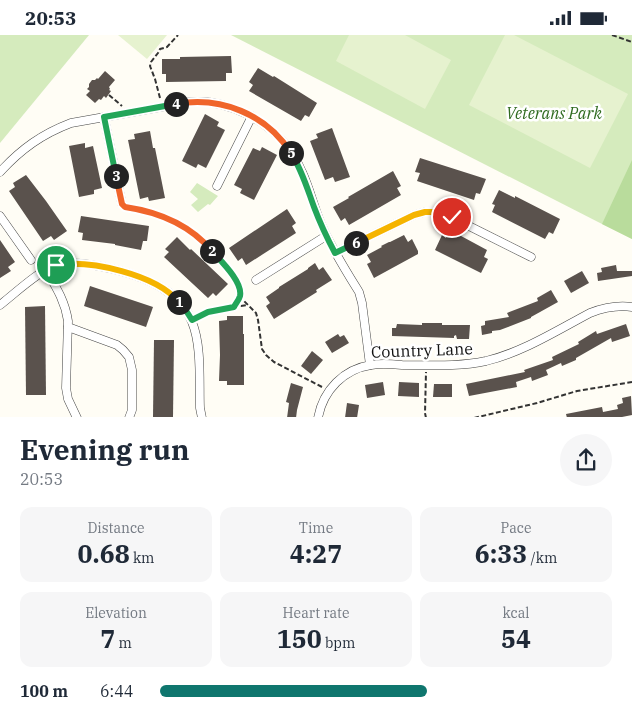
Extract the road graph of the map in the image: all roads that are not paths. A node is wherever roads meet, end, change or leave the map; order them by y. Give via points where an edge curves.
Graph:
1 (252, 116) junction
2 (104, 117) junction
3 (0, 172) edge
4 (217, 186) dead end
5 (122, 204) road end
6 (0, 217) edge
7 (326, 236) junction
8 (335, 253) junction
9 (531, 257) dead end
10 (30, 259) dead end
11 (46, 270) junction
12 (256, 280) dead end
13 (0, 305) edge
14 (632, 307) edge
15 (68, 327) junction
16 (370, 365) junction
17 (77, 417) edge
18 (129, 417) edge
19 (202, 417) edge
20 (318, 417) edge

1 - 2 street via 207,102 189,102
1 - 4 street
1 - 7 street via 288,148 303,174
2 - 3 street via 56,128 26,147
2 - 5 street
6 - 10 street
7 - 8 street
7 - 12 street
8 - 9 street via 414,215 437,212
8 - 16 street via 362,303
11 - 13 street
11 - 15 street via 63,300
11 - 19 street via 64,264 113,269 159,286 176,298 192,320 196,333
14 - 16 street, Country Lane via 614,307 590,313 524,348 485,361
15 - 17 street via 66,388
15 - 18 street via 116,345 129,357 132,370 132,410
16 - 20 street, Country Lane via 358,368 336,382 324,399

